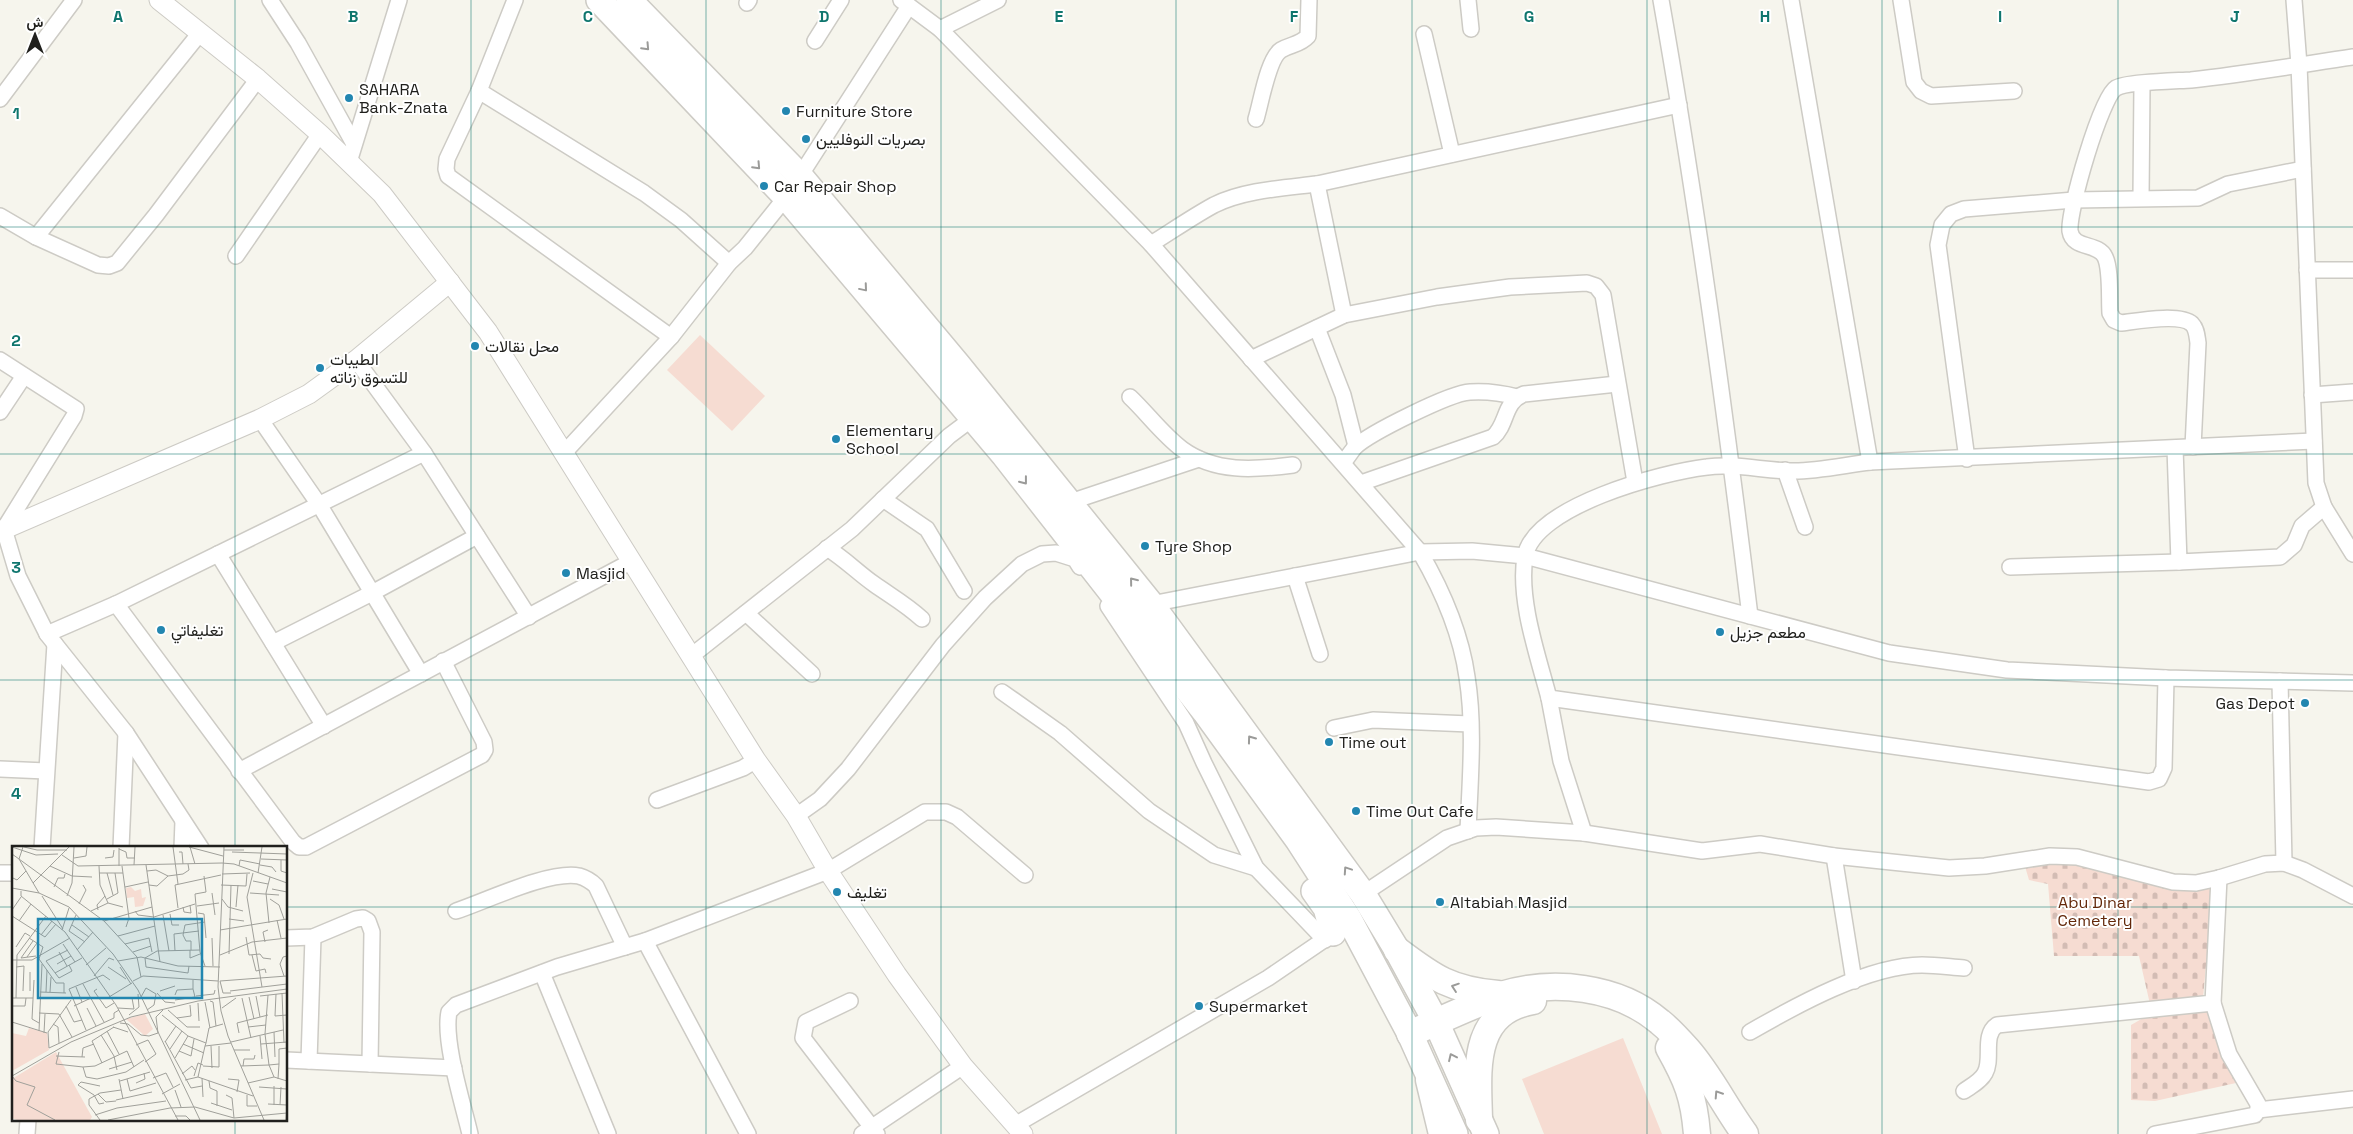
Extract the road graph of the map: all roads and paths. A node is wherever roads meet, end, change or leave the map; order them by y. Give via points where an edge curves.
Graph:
1 (74, 0) edge
2 (159, 0) edge
3 (270, 0) edge
4 (399, 0) edge
5 (515, 0) edge
6 (600, 0) edge
7 (841, 0) edge
8 (998, 0) edge
9 (1309, 0) edge
10 (1468, 0) edge
11 (1661, 0) edge
12 (1791, 0) edge
13 (1901, 0) edge
14 (2294, 0) edge
15 (905, 3) edge
16 (630, 10) edge
17 (940, 29) junction
18 (1471, 29) dead end
19 (200, 33) junction
20 (1424, 34) dead end
21 (815, 42) dead end
22 (2353, 57) edge
23 (2299, 66) junction
24 (258, 80) junction
25 (2142, 84) junction
26 (479, 91) junction
27 (2014, 91) dead end
28 (0, 99) edge
29 (1679, 105) junction
30 (1256, 119) dead end
31 (320, 134) junction
32 (354, 144) junction
33 (1452, 154) junction
34 (350, 162) junction
35 (2303, 169) junction
36 (800, 176) junction
37 (1317, 184) junction
38 (786, 197) junction
39 (2141, 198) junction
40 (2074, 200) junction
41 (0, 216) edge
42 (36, 237) junction
43 (1151, 244) junction
44 (236, 256) dead end
45 (729, 263) junction
46 (2307, 270) junction
47 (2353, 270) edge
48 (450, 282) junction
49 (1344, 315) junction
50 (1317, 328) junction
51 (671, 337) junction
52 (1251, 359) junction
53 (0, 360) edge
54 (356, 360) junction
55 (24, 376) junction
56 (1617, 384) junction
57 (2353, 392) edge
58 (2312, 395) junction
59 (1130, 397) dead end
60 (1517, 397) junction
61 (0, 412) edge
62 (973, 418) junction
63 (260, 419) junction
64 (2314, 441) junction
65 (1356, 446) junction
66 (2193, 447) junction
67 (2175, 448) junction
68 (1012, 449) junction
69 (424, 453) junction
70 (564, 453) junction
71 (1199, 459) junction
72 (1967, 459) junction
73 (1870, 462) junction
74 (1343, 463) junction
75 (1293, 465) dead end
76 (1731, 466) junction
77 (1786, 470) junction
78 (1635, 482) junction
79 (1361, 483) junction
80 (883, 499) junction
81 (1070, 502) junction
82 (320, 506) junction
83 (2324, 507) junction
84 (1805, 528) dead end
85 (2, 530) edge
86 (477, 536) junction
87 (828, 548) junction
88 (1420, 552) junction
89 (218, 554) junction
90 (2353, 554) edge
91 (1525, 556) junction
92 (632, 561) junction
93 (2179, 562) junction
94 (2010, 567) dead end
95 (1295, 576) junction
96 (964, 591) dead end
97 (372, 592) junction
98 (116, 604) junction
99 (1151, 604) junction
100 (746, 613) junction
101 (1750, 616) junction
102 (529, 618) junction
103 (922, 619) dead end
104 (51, 639) junction
105 (273, 643) junction
106 (1320, 654) dead end
107 (690, 657) junction
108 (443, 661) junction
109 (421, 674) junction
110 (812, 674) dead end
111 (2166, 678) junction
112 (2280, 681) junction
113 (2353, 683) edge
114 (1002, 692) dead end
115 (1549, 698) junction
116 (1470, 724) junction
117 (324, 726) junction
118 (1334, 728) dead end
119 (126, 733) junction
120 (756, 760) junction
121 (0, 769) edge
122 (46, 771) junction
123 (239, 771) junction
124 (657, 800) dead end
125 (796, 816) junction
126 (183, 822) junction
127 (1468, 831) junction
128 (1584, 833) junction
129 (42, 846) edge
130 (121, 846) edge
131 (182, 846) edge
132 (200, 846) edge
133 (1834, 856) junction
134 (2284, 863) junction
135 (1256, 868) junction
136 (828, 871) junction
137 (1024, 875) dead end
138 (2219, 878) junction
139 (1363, 894) junction
140 (2353, 896) edge
141 (456, 911) dead end
142 (1336, 931) junction
143 (288, 938) edge
144 (313, 938) junction
145 (645, 941) junction
146 (624, 947) junction
147 (1397, 950) junction
148 (1964, 968) dead end
149 (542, 973) junction
150 (1854, 981) junction
151 (1503, 995) junction
152 (850, 1001) dead end
153 (2212, 1003) junction
154 (1436, 1022) junction
155 (1750, 1032) dead end
156 (1410, 1034) junction
157 (288, 1060) edge
158 (309, 1061) junction
159 (370, 1064) junction
160 (963, 1066) junction
161 (454, 1068) junction
162 (1429, 1080) junction
163 (1964, 1091) dead end
164 (2353, 1099) edge
165 (2258, 1110) junction
166 (1483, 1127) edge
167 (1019, 1130) edge
168 (871, 1132) edge
169 (470, 1134) edge
170 (608, 1134) edge
171 (748, 1134) edge
172 (1442, 1134) edge
173 (1455, 1134) edge
174 (1697, 1134) edge
175 (1745, 1134) edge
176 (2155, 1134) edge

1 - 28 street
2 - 19 street
3 - 32 street via 298,43
4 - 32 street
5 - 26 street
6 - 16 main road
7 - 21 street
8 - 17 street
9 - 30 street via 1308,36 1302,43 1280,50 1272,61
10 - 18 street
11 - 29 street
12 - 73 street
13 - 27 street via 1914,82 1921,91 1937,97
14 - 23 street
15 - 17 street
15 - 36 street
16 - 36 main road
16 -> 38 main road
17 - 43 street
19 - 24 street
19 - 42 street
20 - 33 street
22 - 23 street
23 - 25 street
23 - 35 street
24 - 31 street
24 - 42 street via 117,263 98,265
25 - 39 street
25 - 40 street via 2120,86 2111,92 2079,177
26 - 45 street via 682,220
26 - 51 street via 447,159 448,176
29 - 33 street
29 - 76 street
31 - 34 street
31 - 44 street
32 - 34 street
33 - 37 street
34 - 48 street via 382,194
35 - 39 street via 2228,184 2198,198
35 - 46 street
36 - 68 main road
37 - 43 street via 1270,190 1215,204
37 - 49 street
38 - 45 street
38 -> 62 main road
39 - 40 street
40 - 66 street via 2071,233 2077,242 2099,251 2105,258 2110,313 2114,320 2121,323 2177,318 2192,324 2196,332 2198,357
40 - 72 street via 1964,209 1951,214 1939,232 1938,246
41 - 42 street
43 - 52 street
45 - 51 street
46 - 47 street
46 - 58 street
48 - 54 street
48 - 70 street via 488,332
49 - 50 street
49 - 56 street via 1446,295 1510,287 1587,283 1596,286 1603,295
50 - 52 street
50 - 65 street via 1343,395
51 - 70 street
52 - 74 street
53 - 55 street
54 - 63 street via 309,394
54 - 69 street
55 - 61 street
55 - 85 street via 75,407 76,411
56 - 60 street
56 - 78 street
57 - 58 street
58 - 64 street
59 - 71 street via 1181,448
60 - 65 street via 1469,392 1402,418
60 - 79 street via 1509,404 1501,430 1493,437
62 - 68 main road
62 - 80 street via 949,436
63 - 82 street
63 - 85 street
64 - 66 street
64 - 83 street via 2316,483
65 - 74 street
66 - 67 street
67 - 72 street
67 - 93 street
68 - 81 main road
68 -> 142 main road via 1298,840
69 - 82 street
69 - 86 street
70 - 92 street
71 - 75 street via 1231,468
71 - 81 street
72 - 73 street
73 - 77 street
74 - 79 street
76 - 77 street
76 - 78 street via 1707,466
76 - 101 street
77 - 84 street
78 - 91 street via 1576,507 1544,526 1530,542
79 - 88 street
80 - 87 street
80 - 96 street via 927,529
99 -> 81 main road
82 - 89 street
82 - 97 street
83 - 90 street
83 - 93 street via 2302,526 2294,545 2280,557
85 - 104 street via 18,576
86 - 97 street
86 - 102 street
87 - 100 street
87 - 103 street
88 - 91 street
88 - 95 street
88 - 116 street via 1438,587 1461,646
89 - 98 street
89 - 105 street
91 - 101 street
91 - 115 street via 1524,584 1530,624
92 - 102 street
92 - 107 street
93 - 94 street
95 - 99 street
95 - 106 street
97 - 105 street
97 - 109 street
98 - 104 street
98 - 123 street
139 -> 99 main road
100 - 107 street
100 - 110 street
101 - 111 street via 1889,653 2007,670
102 - 108 street
104 - 119 street
104 - 122 street
105 - 117 street
107 - 120 street
108 - 109 street
108 - 123 street via 484,742 485,750 477,759 303,847 295,845
109 - 117 street
111 - 112 street
111 - 115 street via 2164,768 2160,779 2149,782
112 - 113 street
112 - 134 street
114 - 135 street via 1060,733 1149,811 1214,855
115 - 128 street via 1561,761
116 - 118 street via 1372,720
116 - 127 street
117 - 123 street
119 - 126 street
119 - 130 street
120 - 124 street via 743,768
120 - 125 street
121 - 122 street
122 - 129 street
125 - 135 street via 820,798 848,769 921,671 985,598 1022,564 1042,554 1056,553 1075,559 1186,723
125 - 136 street
126 - 131 street
126 - 132 street
127 - 128 street via 1496,827
127 - 139 street via 1438,843
128 - 133 street via 1702,851 1760,844
133 - 138 street via 1949,868 2050,856 2077,857 2172,882 2196,883
133 - 150 street
134 - 138 street via 2265,864
134 - 140 street
135 - 142 street
136 - 137 street via 919,815 934,810 957,817
136 - 145 street
136 - 160 street via 897,976
138 - 153 street
139 - 147 main road
141 - 146 street via 548,878 579,876 596,886
142 - 156 main road
142 - 167 street via 1268,978
143 - 144 street
144 - 158 street
144 - 159 street via 356,919 364,918 370,925
145 - 146 street
145 - 171 street
146 - 149 street
151 -> 147 highway via 1447,984
147 - 154 main road
148 - 150 street via 1921,965 1887,970
149 - 161 street via 451,1009 448,1024
149 - 170 street
150 - 155 street via 1802,1002
151 - 154 highway
175 -> 151 highway via 1688,1051 1660,1021 1620,998 1578,987 1537,988
152 - 168 street via 806,1022 803,1038
153 - 163 street via 1997,1025 1990,1035 1985,1073
153 - 165 street via 2229,1054 2258,1104
154 - 156 highway
166 -> 154 main road
156 - 162 main road
157 - 158 street
158 - 159 street
159 - 161 street
160 - 167 street
160 - 168 street
161 - 169 street
162 - 172 highway
162 - 173 main road
164 - 165 street
165 - 176 street via 2255,1115
166 - 174 highway via 1478,1073 1480,1047 1491,1025 1507,1010 1524,1002 1578,998 1612,1006 1642,1023 1669,1048 1687,1081

